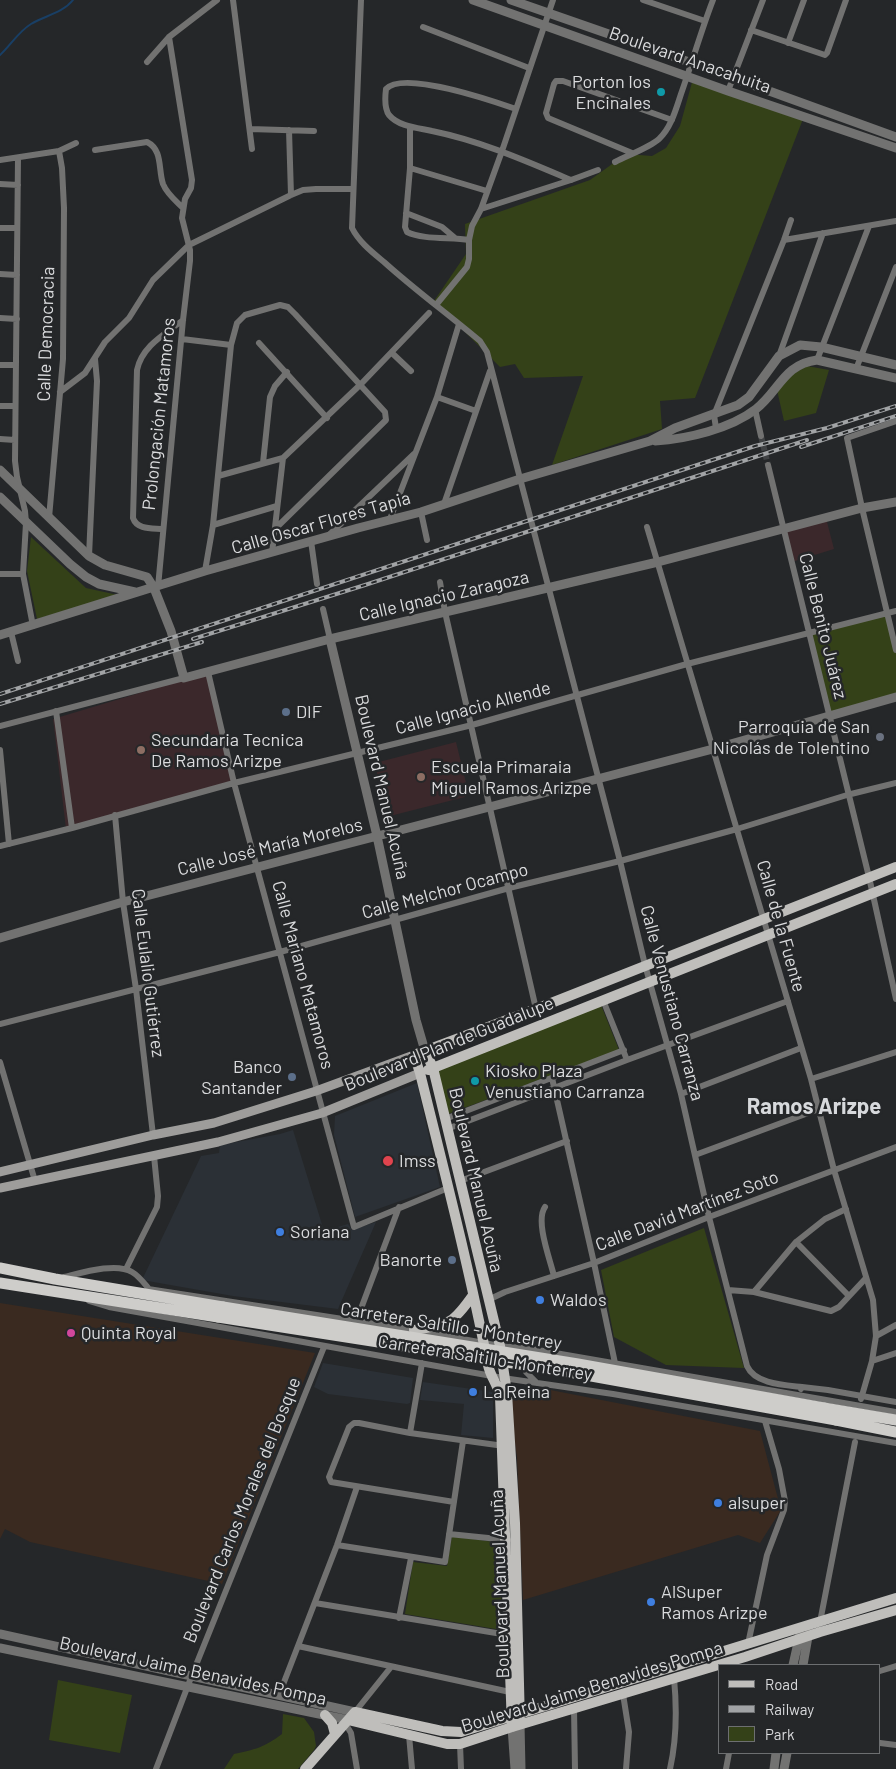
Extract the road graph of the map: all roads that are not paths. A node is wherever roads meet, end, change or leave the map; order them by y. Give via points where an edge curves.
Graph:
1 (217, 0) edge
2 (233, 0) edge
3 (361, 0) edge
4 (473, 0) edge
5 (511, 0) edge
6 (553, 0) edge
7 (643, 0) edge
8 (714, 0) edge
9 (763, 0) edge
10 (804, 0) edge
11 (846, 0) edge
12 (548, 12) junction
13 (705, 21) junction
14 (544, 26) junction
15 (423, 27) dead end
16 (751, 30) junction
17 (169, 37) junction
18 (788, 43) junction
19 (147, 62) dead end
20 (692, 63) junction
21 (529, 68) junction
22 (687, 77) junction
23 (732, 78) junction
24 (728, 91) junction
25 (516, 109) junction
26 (672, 120) junction
27 (843, 124) junction
28 (410, 127) junction
29 (250, 129) junction
30 (289, 130) junction
31 (314, 131) dead end
32 (896, 137) edge
33 (76, 143) dead end
34 (896, 148) edge
35 (252, 149) dead end
36 (95, 150) dead end
37 (59, 151) junction
38 (502, 151) junction
39 (632, 153) junction
40 (18, 158) junction
41 (0, 160) edge
42 (615, 162) dead end
43 (410, 168) junction
44 (598, 170) dead end
45 (571, 180) junction
46 (0, 184) edge
47 (18, 185) junction
48 (353, 189) junction
49 (487, 191) junction
50 (291, 195) junction
51 (183, 208) junction
52 (481, 209) junction
53 (406, 213) junction
54 (790, 220) dead end
55 (896, 221) edge
56 (869, 226) junction
57 (0, 228) edge
58 (17, 228) junction
59 (823, 233) junction
60 (455, 238) junction
61 (470, 240) junction
62 (784, 240) junction
63 (189, 245) junction
64 (896, 267) edge
65 (0, 274) edge
66 (17, 275) junction
67 (436, 305) junction
68 (429, 314) dead end
69 (0, 318) edge
70 (16, 319) junction
71 (183, 320) junction
72 (459, 324) junction
73 (182, 339) junction
74 (260, 343) dead end
75 (231, 345) junction
76 (821, 347) junction
77 (392, 353) junction
78 (779, 356) junction
79 (860, 357) junction
80 (95, 358) junction
81 (816, 360) junction
82 (0, 365) edge
83 (16, 365) junction
84 (896, 365) edge
85 (856, 369) junction
86 (490, 370) junction
87 (411, 371) dead end
88 (287, 372) junction
89 (896, 378) edge
90 (362, 384) junction
91 (60, 392) junction
92 (437, 397) junction
93 (0, 406) edge
94 (15, 406) junction
95 (755, 409) junction
96 (476, 411) junction
97 (714, 414) junction
98 (327, 418) junction
99 (896, 421) edge
100 (716, 428) junction
101 (761, 436) tunnel mouth
102 (0, 440) edge
103 (15, 440) junction
104 (650, 441) junction
105 (417, 451) junction
106 (283, 458) junction
107 (263, 463) junction
108 (768, 464) tunnel mouth
109 (0, 470) edge
110 (218, 476) junction
111 (520, 479) junction
112 (19, 488) junction
113 (0, 497) edge
114 (896, 502) edge
115 (444, 504) junction
116 (277, 506) junction
117 (862, 508) junction
118 (421, 512) junction
119 (49, 518) junction
120 (390, 519) junction
121 (26, 522) junction
122 (213, 525) junction
123 (648, 527) dead end
124 (163, 528) junction
125 (276, 528) junction
126 (784, 528) junction
127 (328, 536) junction
128 (427, 540) dead end
129 (311, 541) junction
130 (272, 552) junction
131 (89, 556) junction
132 (658, 562) junction
133 (205, 571) junction
134 (0, 574) edge
135 (23, 574) junction
136 (440, 582) dead end
137 (317, 584) dead end
138 (156, 587) junction
139 (548, 588) junction
140 (138, 593) junction
141 (323, 609) dead end
142 (896, 611) edge
143 (445, 612) junction
144 (888, 613) junction
145 (32, 626) junction
146 (11, 632) junction
147 (809, 633) junction
148 (0, 635) edge
149 (330, 639) junction
150 (896, 650) edge
151 (18, 661) dead end
152 (687, 664) junction
153 (208, 672) junction
154 (184, 678) junction
155 (577, 696) junction
156 (896, 697) edge
157 (56, 711) junction
158 (830, 714) junction
159 (472, 725) junction
160 (0, 726) edge
161 (713, 749) junction
162 (0, 750) edge
163 (358, 752) junction
164 (599, 780) junction
165 (234, 782) junction
166 (896, 783) edge
167 (847, 795) junction
168 (490, 807) junction
169 (115, 816) junction
170 (72, 828) junction
171 (737, 829) junction
172 (377, 836) junction
173 (8, 844) junction
174 (0, 846) edge
175 (620, 861) junction
176 (257, 866) junction
177 (896, 867) edge
178 (869, 877) junction
179 (896, 884) edge
180 (509, 888) junction
181 (872, 893) junction
182 (123, 902) junction
183 (764, 919) junction
184 (395, 920) junction
185 (768, 936) junction
186 (0, 938) edge
187 (280, 952) junction
188 (645, 965) junction
189 (650, 981) junction
190 (136, 989) junction
191 (896, 998) edge
192 (603, 1000) junction
193 (788, 1001) junction
194 (536, 1009) junction
195 (0, 1024) edge
196 (667, 1046) junction
197 (801, 1048) junction
198 (624, 1050) junction
199 (896, 1052) edge
200 (419, 1053) junction
201 (598, 1060) junction
202 (627, 1060) junction
203 (0, 1062) edge
204 (433, 1068) junction
205 (601, 1069) junction
206 (420, 1073) junction
207 (552, 1078) junction
208 (811, 1079) junction
209 (554, 1088) junction
210 (522, 1089) junction
211 (316, 1091) junction
212 (681, 1094) junction
213 (525, 1098) junction
214 (479, 1106) junction
215 (819, 1109) junction
216 (322, 1113) junction
217 (482, 1115) junction
218 (446, 1124) junction
219 (154, 1135) junction
220 (567, 1141) junction
221 (896, 1147) edge
222 (695, 1155) junction
223 (154, 1156) junction
224 (30, 1164) junction
225 (834, 1170) junction
226 (0, 1172) edge
227 (35, 1181) junction
228 (460, 1181) junction
229 (0, 1188) edge
230 (448, 1188) junction
231 (545, 1206) dead end
232 (399, 1207) junction
233 (846, 1209) junction
234 (708, 1217) junction
235 (796, 1242) junction
236 (594, 1263) junction
237 (0, 1268) edge
238 (126, 1269) junction
239 (554, 1276) junction
240 (866, 1278) junction
241 (55, 1280) junction
242 (0, 1283) edge
243 (117, 1289) junction
244 (148, 1289) junction
245 (728, 1290) junction
246 (754, 1292) junction
247 (72, 1294) junction
248 (473, 1295) junction
249 (850, 1296) junction
250 (488, 1300) junction
251 (220, 1312) junction
252 (356, 1322) junction
253 (896, 1325) edge
254 (414, 1330) junction
255 (876, 1336) junction
256 (463, 1339) junction
257 (485, 1344) junction
258 (500, 1346) junction
259 (324, 1347) junction
260 (532, 1349) junction
261 (896, 1352) edge
262 (872, 1361) junction
263 (422, 1363) junction
264 (615, 1363) junction
265 (465, 1366) junction
266 (492, 1376) junction
267 (503, 1378) junction
268 (536, 1382) junction
269 (802, 1386) junction
270 (798, 1395) junction
271 (862, 1397) junction
272 (896, 1402) edge
273 (896, 1412) edge
274 (896, 1420) edge
275 (765, 1422) junction
276 (896, 1432) edge
277 (410, 1433) junction
278 (463, 1441) junction
279 (855, 1442) dead end
280 (896, 1443) edge
281 (506, 1447) junction
282 (357, 1487) junction
283 (454, 1502) junction
284 (449, 1534) junction
285 (511, 1540) junction
286 (337, 1545) junction
287 (411, 1558) junction
288 (896, 1598) edge
289 (315, 1603) junction
290 (896, 1610) edge
291 (399, 1618) junction
292 (821, 1620) junction
293 (806, 1625) junction
294 (820, 1632) junction
295 (0, 1634) edge
296 (508, 1635) junction
297 (804, 1637) junction
298 (748, 1644) junction
299 (298, 1646) junction
300 (0, 1648) edge
301 (704, 1658) junction
302 (744, 1661) edge
303 (726, 1663) junction
304 (723, 1664) edge
305 (793, 1664) edge
306 (803, 1664) edge
307 (718, 1665) edge
308 (896, 1666) edge
309 (391, 1667) junction
310 (656, 1671) junction
311 (881, 1671) edge
312 (192, 1675) junction
313 (674, 1678) junction
314 (188, 1687) junction
315 (510, 1692) junction
316 (627, 1692) junction
317 (279, 1694) junction
318 (574, 1708) junction
319 (516, 1714) junction
320 (325, 1715) junction
321 (350, 1718) junction
322 (516, 1725) junction
323 (335, 1734) junction
324 (409, 1735) junction
325 (881, 1743) edge
326 (460, 1744) junction
327 (896, 1745) edge
328 (729, 1754) edge
329 (776, 1754) edge
330 (787, 1754) edge
331 (156, 1769) edge
332 (305, 1769) edge
333 (357, 1769) edge
334 (412, 1769) edge
335 (461, 1769) edge
336 (515, 1769) edge
337 (521, 1769) edge
338 (575, 1769) edge
339 (626, 1769) edge
340 (670, 1769) edge
341 (726, 1769) edge
342 (774, 1769) edge
343 (784, 1769) edge

1 - 17 street
2 - 29 street
3 - 48 street, Calle Venustiano Carranza
4 - 14 street, Boulevard Anacahuita
5 - 12 street, Boulevard Anacahuita
6 - 12 street
7 - 13 street
8 - 13 street
9 - 16 street
10 - 18 street
11 - 18 street via 826,54
12 - 14 street
12 - 20 street, Boulevard Anacahuita
13 - 20 street
14 - 21 street
14 - 22 street, Boulevard Anacahuita
15 - 21 street
16 - 18 street
16 - 23 street
17 - 19 street
17 - 51 street via 192,180
20 - 22 street
20 - 23 street, Boulevard Anacahuita
21 - 25 street
22 - 24 street, Boulevard Anacahuita
22 - 26 street
23 - 24 street
23 - 27 street, Boulevard Anacahuita
24 - 27 street, Boulevard Anacahuita
25 - 28 street via 470,93 432,85 389,85 385,99 390,115
25 - 38 street
26 - 39 street via 660,138
26 - 39 street via 556,81 546,113 548,118
27 - 32 street, Boulevard Anacahuita
27 - 34 street, Boulevard Anacahuita
28 - 38 street
28 - 43 street
29 - 30 street
29 - 35 street
30 - 31 street
30 - 50 street
33 - 37 street
36 - 51 street via 147,142 152,144 157,151 167,191
37 - 40 street
37 - 91 street, Calle Democracia via 64,228 64,344
38 - 45 street
38 - 49 street
39 - 42 street
40 - 41 street
40 - 47 street
43 - 49 street
43 - 53 street
44 - 45 street
45 - 52 street
46 - 47 street
47 - 58 street
48 - 50 street via 303,190
48 - 67 street, Calle Venustiano Carranza via 352,228 355,234 410,286
49 - 52 street
50 - 63 street
51 - 63 street, Prolongación Matamoros via 182,218
52 - 61 street via 472,226
53 - 60 street via 442,227
53 - 60 street via 407,232
54 - 62 street
55 - 56 street
56 - 59 street
56 - 76 street
57 - 58 street
58 - 66 street
59 - 62 street
59 - 78 street
60 - 61 street
61 - 67 street via 467,267
62 - 97 street
63 - 71 street, Prolongación Matamoros
63 - 80 street via 152,280 129,318 110,336
64 - 79 street
65 - 66 street
66 - 70 street
67 - 72 street, Calle Venustiano Carranza
68 - 77 street
69 - 70 street
70 - 83 street
71 - 73 street, Prolongación Matamoros
71 - 124 street via 148,348 137,370 133,518 138,526
72 - 86 street, Calle Venustiano Carranza via 484,347
72 - 92 street
73 - 75 street
73 - 124 street, Prolongación Matamoros
74 - 88 street
75 - 90 street via 236,323 245,316 280,305 288,307
75 - 110 street
76 - 78 street, Calle Oscar Flores Tapia via 800,345
76 - 79 street, Calle Oscar Flores Tapia
76 - 81 street
77 - 87 street
77 - 90 street
78 - 97 street, Calle Oscar Flores Tapia via 749,397
79 - 84 street, Calle Oscar Flores Tapia
79 - 85 street
80 - 91 street via 85,373
80 - 131 street via 97,381
81 - 85 street
81 - 95 street, Calle Oscar Flores Tapia via 795,367
82 - 83 street
83 - 94 street
85 - 89 street
86 - 96 street
86 - 111 street, Calle Venustiano Carranza
88 - 98 street
88 - 107 street via 270,397
90 - 98 street
90 - 125 street via 386,412 386,420
91 - 119 street, Calle Democracia
92 - 96 street
92 - 105 street
93 - 94 street
94 - 103 street
95 - 100 street, Calle Oscar Flores Tapia
95 - 101 street
96 - 115 street
97 - 100 street
97 - 104 street, Calle Oscar Flores Tapia
98 - 106 street
99 - 117 street via 849,436 847,440
100 - 104 street, Calle Oscar Flores Tapia via 680,439
102 - 103 street
103 - 112 street
104 - 111 street, Calle Oscar Flores Tapia
105 - 120 street
105 - 127 street
106 - 107 street
106 - 116 street
107 - 110 street
108 - 126 street, Calle Benito Juárez
109 - 112 street
110 - 122 street
111 - 115 street, Calle Oscar Flores Tapia
111 - 139 street, Calle Venustiano Carranza
112 - 119 street
112 - 121 street
113 - 121 street
114 - 117 street, Calle Ignacio Zaragoza
115 - 118 street, Calle Oscar Flores Tapia
116 - 122 street
116 - 125 street
117 - 126 street, Calle Ignacio Zaragoza
117 - 144 street
118 - 120 street, Calle Oscar Flores Tapia
118 - 128 street
119 - 131 street
120 - 127 street, Calle Oscar Flores Tapia
121 - 135 street
121 - 140 street via 92,582
122 - 133 street
123 - 132 street, Calle de la Fuente
124 - 138 street, Prolongación Matamoros
125 - 130 street
126 - 132 street, Calle Ignacio Zaragoza
126 - 147 street, Calle Benito Juárez
127 - 129 street, Calle Oscar Flores Tapia
129 - 130 street, Calle Oscar Flores Tapia
129 - 137 street
130 - 133 street, Calle Oscar Flores Tapia
131 - 138 street via 106,565 143,574
132 - 139 street, Calle Ignacio Zaragoza
132 - 152 street, Calle de la Fuente
133 - 138 street, Calle Oscar Flores Tapia
134 - 135 street
135 - 145 street
136 - 143 street
138 - 140 street, Calle Oscar Flores Tapia
138 - 154 street
139 - 143 street, Calle Ignacio Zaragoza
139 - 155 street, Calle Venustiano Carranza
140 - 145 street, Calle Oscar Flores Tapia
141 - 149 street, Boulevard Manuel Acuña
142 - 144 street, Calle Ignacio Allende
143 - 149 street, Calle Ignacio Zaragoza
143 - 159 street
144 - 147 street, Calle Ignacio Allende
144 - 150 street
145 - 146 street, Calle Oscar Flores Tapia
146 - 148 street, Calle Oscar Flores Tapia
146 - 151 street
147 - 152 street, Calle Ignacio Allende
147 - 158 street, Calle Benito Juárez
149 - 153 street, Calle Ignacio Zaragoza
149 - 163 street, Boulevard Manuel Acuña
152 - 155 street, Calle Ignacio Allende
152 - 161 street, Calle de la Fuente
153 - 154 street, Calle Ignacio Zaragoza
153 - 165 street, Calle Mariano Matamoros
154 - 157 street, Calle Ignacio Zaragoza
155 - 159 street, Calle Ignacio Allende
155 - 164 street, Calle Venustiano Carranza
156 - 158 street, Calle José María Morelos
157 - 160 street, Calle Ignacio Zaragoza
157 - 170 street
158 - 161 street, Calle José María Morelos
158 - 167 street, Calle Benito Juárez
159 - 163 street, Calle Ignacio Allende
159 - 168 street
161 - 164 street, Calle José María Morelos
161 - 171 street, Calle de la Fuente
162 - 173 street
163 - 165 street, Calle Ignacio Allende
163 - 172 street, Boulevard Manuel Acuña
164 - 168 street, Calle José María Morelos
164 - 175 street, Calle Venustiano Carranza
165 - 169 street, Calle Ignacio Allende
165 - 176 street, Calle Mariano Matamoros
166 - 167 street, Calle Melchor Ocampo
167 - 171 street, Calle Melchor Ocampo
167 - 178 street, Calle Benito Juárez
168 - 172 street, Calle José María Morelos
168 - 180 street
169 - 170 street, Calle Ignacio Allende
169 - 182 street, Calle Eulalio Gutiérrez
170 - 173 street, Calle Ignacio Allende
171 - 175 street, Calle Melchor Ocampo
171 - 183 street, Calle de la Fuente
172 - 176 street, Calle José María Morelos
172 - 184 street, Boulevard Manuel Acuña
173 - 174 street, Calle Ignacio Allende
175 - 180 street, Calle Melchor Ocampo
175 - 188 street, Calle Venustiano Carranza
176 - 182 street, Calle José María Morelos
176 - 187 street, Calle Mariano Matamoros
177 - 178 main road, Boulevard Plan de Guadalupe
178 - 181 street, Calle Benito Juárez
178 - 183 main road, Boulevard Plan de Guadalupe
179 - 181 main road, Boulevard Plan de Guadalupe
180 - 184 street, Calle Melchor Ocampo
180 - 194 street
181 - 185 main road, Boulevard Plan de Guadalupe
181 - 191 street, Calle Benito Juárez
182 - 186 street, Calle José María Morelos
182 - 190 street, Calle Eulalio Gutiérrez
183 - 185 street, Calle de la Fuente
183 - 188 main road, Boulevard Plan de Guadalupe
184 - 187 street, Calle Melchor Ocampo
184 - 200 street, Boulevard Manuel Acuña via 416,1020
185 - 189 main road, Boulevard Plan de Guadalupe
185 - 193 street, Calle de la Fuente
187 - 190 street, Calle Melchor Ocampo
187 - 211 street, Calle Mariano Matamoros
188 - 189 street, Calle Venustiano Carranza
188 - 194 main road, Boulevard Plan de Guadalupe
189 - 192 main road, Boulevard Plan de Guadalupe
189 - 196 street, Calle Venustiano Carranza
190 - 195 street, Calle Melchor Ocampo
190 - 219 street, Calle Eulalio Gutiérrez
192 - 198 street
192 - 204 main road, Boulevard Plan de Guadalupe
193 - 196 street
193 - 197 street, Calle de la Fuente
194 - 200 main road, Boulevard Plan de Guadalupe
196 - 202 street
196 - 212 street, Calle Venustiano Carranza
197 - 208 street, Calle de la Fuente
197 - 212 street
198 - 201 street
198 - 202 street
199 - 208 street
200 - 204 main road, Boulevard Manuel Acuña
200 - 206 main road, Boulevard Manuel Acuña
200 - 211 main road, Boulevard Plan de Guadalupe
201 - 205 street
201 - 207 street
202 - 205 street
203 - 224 street
204 - 206 main road, Boulevard Plan de Guadalupe
204 - 218 main road, Boulevard Manuel Acuña
205 - 209 street
206 - 216 main road, Boulevard Plan de Guadalupe
206 - 230 main road, Boulevard Manuel Acuña
207 - 209 street
207 - 210 street
208 - 215 street, Calle de la Fuente
209 - 213 street
209 - 220 street
210 - 213 street
210 - 214 street
211 - 216 street, Calle Mariano Matamoros
211 - 219 main road, Boulevard Plan de Guadalupe via 214,1123
212 - 222 street, Calle Venustiano Carranza
213 - 217 street
214 - 217 street
214 - 218 street
215 - 222 street
215 - 225 street, Calle de la Fuente
216 - 223 main road, Boulevard Plan de Guadalupe
216 - 232 street, Calle Mariano Matamoros via 354,1228
217 - 218 street
218 - 228 main road, Boulevard Manuel Acuña
219 - 224 main road, Boulevard Plan de Guadalupe
220 - 228 street
220 - 236 street
221 - 225 street, Calle David Martínez Soto
222 - 234 street, Calle Venustiano Carranza
223 - 227 main road, Boulevard Plan de Guadalupe
223 - 238 street via 157,1207
224 - 226 main road, Boulevard Plan de Guadalupe
224 - 227 street
225 - 233 street, Calle de la Fuente
225 - 234 street, Calle David Martínez Soto
227 - 229 main road, Boulevard Plan de Guadalupe
228 - 250 main road, Boulevard Manuel Acuña
230 - 232 street
230 - 248 main road, Boulevard Manuel Acuña
231 - 239 street via 541,1221
232 - 252 street
233 - 235 street via 825,1219
233 - 240 street, Calle de la Fuente
234 - 236 street, Calle David Martínez Soto
234 - 245 street, Calle Venustiano Carranza
235 - 246 street
235 - 249 street
236 - 239 street, Calle David Martínez Soto
236 - 264 street
237 - 241 highway, Carretera Saltillo - Monterrey
238 - 241 street via 102,1269
238 - 244 street
239 - 250 street, Calle David Martínez Soto
240 - 249 street
240 - 255 street, Calle de la Fuente
241 - 243 highway, Carretera Saltillo - Monterrey
242 - 247 highway, Carretera Saltillo - Monterrey
243 - 244 street, Carretera Saltillo-Monterrey
243 - 251 highway, Carretera Saltillo - Monterrey
244 - 252 street, Carretera Saltillo-Monterrey
245 - 246 street
245 - 269 street, Calle Venustiano Carranza via 749,1371 758,1378
246 - 249 street via 828,1311 837,1309
247 - 251 highway, Carretera Saltillo - Monterrey
247 - 259 street, Carretera Saltillo-Monterrey via 108,1307
248 - 254 main road via 453,1320
248 - 257 main road, Boulevard Manuel Acuña
250 - 258 main road, Boulevard Manuel Acuña
251 - 274 highway, Carretera Saltillo - Monterrey, bridge via 568,1362
251 - 276 highway, Carretera Saltillo - Monterrey, bridge
252 - 254 street, Carretera Saltillo-Monterrey
253 - 255 street
254 - 256 street, Carretera Saltillo-Monterrey
255 - 262 street, Calle de la Fuente
256 - 257 street, Carretera Saltillo-Monterrey
256 - 265 street via 470,1349
257 - 258 street, Carretera Saltillo-Monterrey
257 - 266 main road, Boulevard Manuel Acuña
258 - 260 street, Carretera Saltillo-Monterrey
258 - 267 main road, Boulevard Manuel Acuña
259 - 263 street, Carretera Saltillo-Monterrey
259 - 312 street, Boulevard Carlos Morales del Bosque
260 - 264 street, Carretera Saltillo-Monterrey
260 - 268 street via 523,1362 526,1372
261 - 262 street
262 - 271 street, Calle de la Fuente
263 - 265 street, Carretera Saltillo-Monterrey
263 - 277 street
264 - 270 street, Carretera Saltillo-Monterrey
265 - 266 street, Carretera Saltillo-Monterrey
266 - 267 street, Carretera Saltillo-Monterrey
266 - 281 main road, Boulevard Manuel Acuña via 499,1389
267 - 268 street, Carretera Saltillo-Monterrey
267 - 281 main road, Boulevard Manuel Acuña via 508,1401
268 - 275 street, Carretera Saltillo-Monterrey
269 - 270 street
269 - 271 street, Calle Venustiano Carranza
270 - 273 street, Carretera Saltillo-Monterrey
271 - 272 street, Calle Venustiano Carranza
275 - 280 street, Carretera Saltillo-Monterrey
275 - 298 street via 779,1469 784,1510 767,1555
277 - 278 street
277 - 282 street via 359,1423 349,1427 329,1477 331,1482
278 - 281 street
278 - 283 street
279 - 292 street
281 - 285 main road, Boulevard Manuel Acuña
282 - 283 street
282 - 286 street
283 - 284 street
284 - 285 street
284 - 287 street via 445,1562
285 - 296 main road, Boulevard Manuel Acuña
285 - 319 main road, Boulevard Manuel Acuña
286 - 287 street
286 - 289 street
287 - 291 street
288 - 292 main road, Boulevard Jaime Benavides Pompa
289 - 291 street
289 - 299 street
290 - 294 main road, Boulevard Jaime Benavides Pompa
291 - 296 street
292 - 293 main road, Boulevard Jaime Benavides Pompa
292 - 294 street
293 - 297 street
293 - 298 main road, Boulevard Jaime Benavides Pompa
294 - 297 main road, Boulevard Jaime Benavides Pompa
295 - 312 street, Boulevard Jaime Benavides Pompa
296 - 315 main road, Boulevard Manuel Acuña
297 - 302 main road, Boulevard Jaime Benavides Pompa
297 - 305 street
297 - 306 street
298 - 301 main road, Boulevard Jaime Benavides Pompa
299 - 309 street
299 - 317 street
300 - 314 street, Boulevard Jaime Benavides Pompa
301 - 303 main road
301 - 310 main road, Boulevard Jaime Benavides Pompa
302 - 303 main road, Boulevard Jaime Benavides Pompa
303 - 304 main road, Boulevard Jaime Benavides Pompa
307 - 313 main road, Boulevard Jaime Benavides Pompa
308 - 311 street
309 - 315 street
309 - 321 street
310 - 316 main road via 650,1679
310 - 319 main road, Boulevard Jaime Benavides Pompa
312 - 314 street, Boulevard Carlos Morales del Bosque
312 - 317 street, Boulevard Jaime Benavides Pompa
313 - 316 main road, Boulevard Jaime Benavides Pompa
313 - 340 street via 677,1717
314 - 320 street, Boulevard Jaime Benavides Pompa
314 - 331 street, Boulevard Carlos Morales del Bosque
315 - 319 main road, Boulevard Manuel Acuña
316 - 318 main road, Boulevard Jaime Benavides Pompa
316 - 339 street
317 - 321 street, Boulevard Jaime Benavides Pompa
318 - 322 main road, Boulevard Jaime Benavides Pompa
318 - 338 street
319 - 321 main road, Boulevard Jaime Benavides Pompa via 456,1732
319 - 322 main road, Boulevard Manuel Acuña
320 - 321 street, Boulevard Jaime Benavides Pompa
320 - 323 main road
321 - 323 main road
321 - 324 main road, Boulevard Jaime Benavides Pompa
321 - 333 street
322 - 326 main road, Boulevard Jaime Benavides Pompa
322 - 336 street, Boulevard Manuel Acuña
322 - 337 street, Boulevard Manuel Acuña
323 - 332 main road
324 - 326 main road, Boulevard Jaime Benavides Pompa
324 - 334 street
325 - 327 street
326 - 335 street
328 - 341 street
329 - 342 street
330 - 343 street

